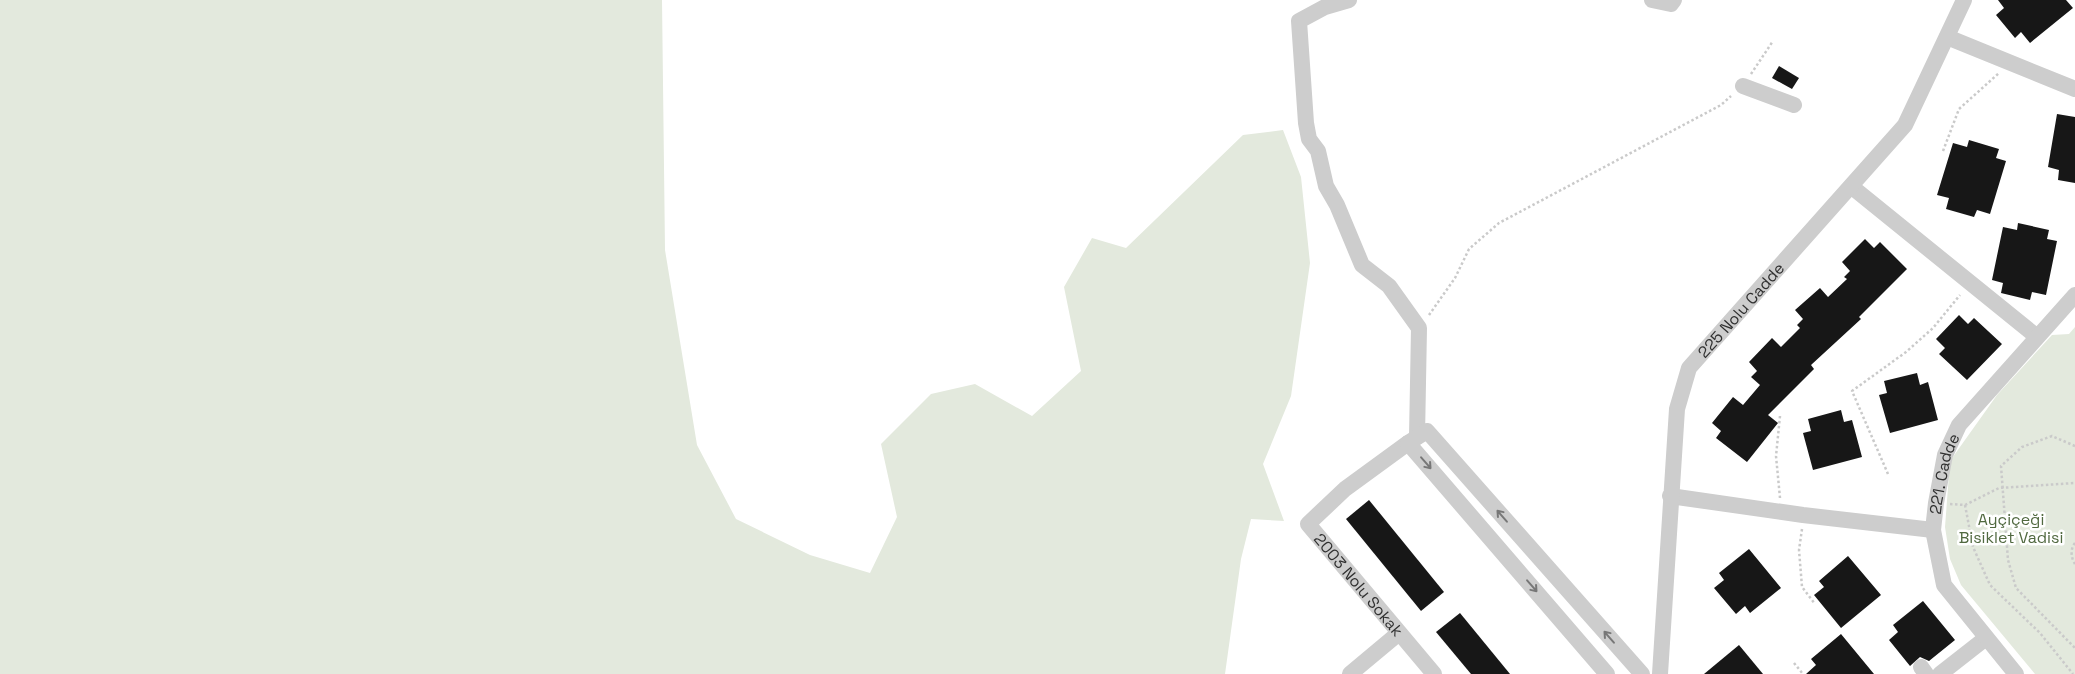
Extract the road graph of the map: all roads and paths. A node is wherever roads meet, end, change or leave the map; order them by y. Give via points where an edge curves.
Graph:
1 (1349, 0) edge
2 (1652, 0) edge
3 (1674, 0) edge
4 (1964, 0) edge
5 (1947, 37) junction
6 (1773, 41) dead end
7 (2010, 64) junction
8 (1743, 86) junction
9 (2075, 89) edge
10 (1794, 105) dead end
11 (1943, 151) dead end
12 (1852, 187) junction
13 (1969, 284) junction
14 (2075, 295) edge
15 (1419, 328) junction
16 (2036, 336) junction
17 (1780, 416) dead end
18 (1413, 440) junction
19 (2075, 446) edge
20 (1888, 474) dead end
21 (2075, 483) edge
22 (1670, 496) junction
23 (1782, 512) junction
24 (1803, 516) junction
25 (1933, 530) junction
26 (2075, 543) edge
27 (2075, 564) edge
28 (1815, 604) dead end
29 (1398, 633) junction
30 (1986, 638) junction
31 (2075, 648) edge
32 (1794, 662) dead end
33 (1604, 673) edge
34 (1350, 674) edge
35 (1434, 674) edge
36 (1642, 674) edge
37 (1660, 674) edge
38 (1803, 674) edge
39 (1940, 674) edge
40 (2016, 674) edge
41 (2073, 674) edge

1 - 15 street via 1325,7 1299,22 1309,139 1318,151 1326,186 1362,265 1389,286
2 - 3 street via 1671,4
4 - 5 street, 225 Nolu Cadde
5 - 7 street
5 - 12 street, 225 Nolu Cadde via 1905,125
6 - 8 path
7 - 9 street
7 - 11 path via 1959,109
8 - 10 street
8 - 15 path via 1721,105 1485,233 1470,249 1455,278
12 - 13 street
12 - 22 street, 225 Nolu Cadde via 1689,368 1676,409
13 - 16 street
13 - 20 path via 1933,328 1852,391
14 - 16 street, 221. Cadde
15 - 18 street
16 - 25 street, 221. Cadde via 1959,425 1946,455
17 - 23 path via 1776,456
18 - 29 street, 2003 Nolu Sokak via 1345,489 1308,524
18 -> 33 street
36 -> 18 street via 1427,431
19 - 31 path via 2052,436 2022,448 2001,466 2008,560 2016,588
21 - 41 path via 1999,488 1965,505 1973,547 1990,585 2040,633
22 - 23 street
22 - 37 street, 225 Nolu Cadde
23 - 24 street
24 - 25 street
24 - 28 path via 1800,550 1802,587
25 - 30 street, 221. Cadde via 1944,585
26 - 27 path via 2071,556
29 - 34 street
29 - 35 street, 2003 Nolu Sokak
30 - 39 street
30 - 40 street, 221. Cadde
32 - 38 path

